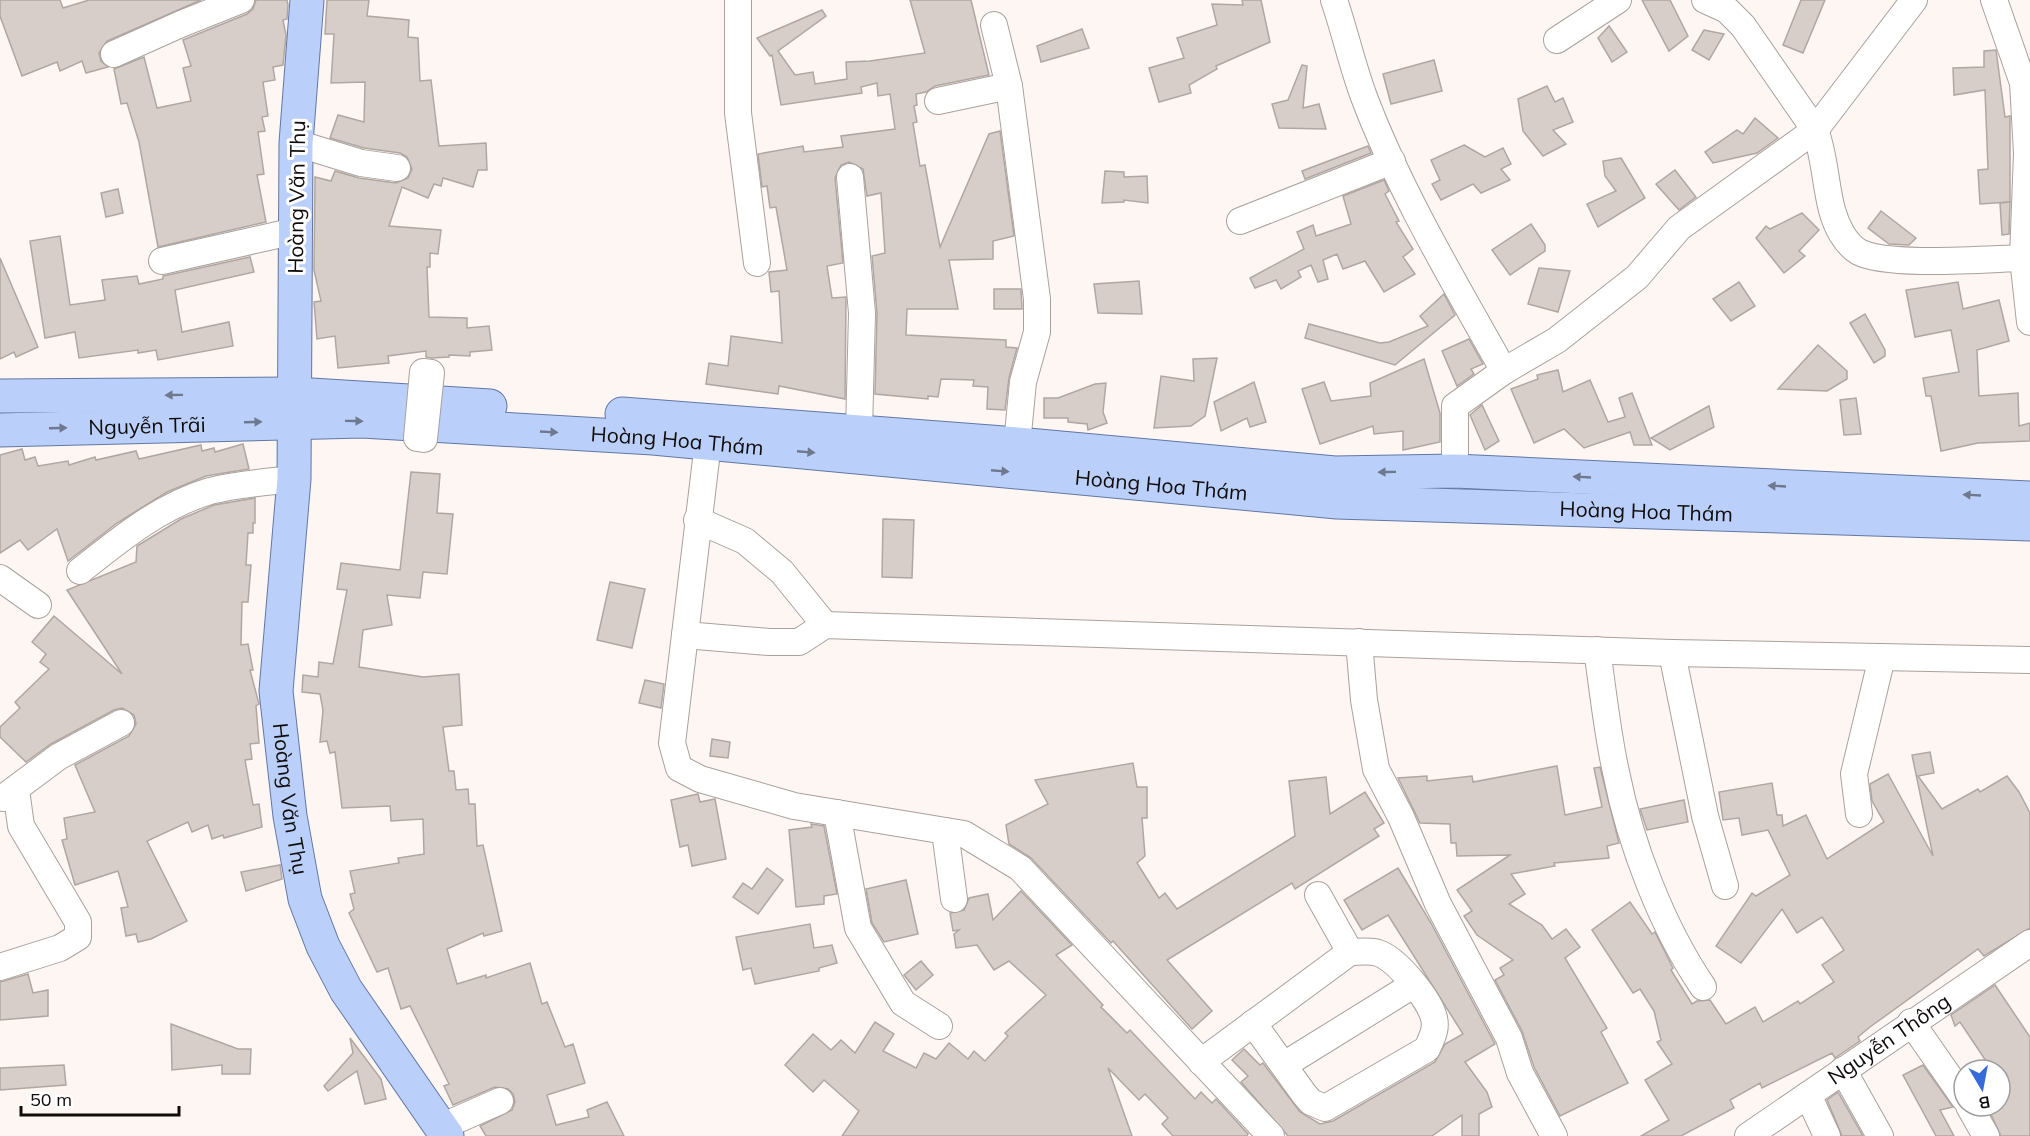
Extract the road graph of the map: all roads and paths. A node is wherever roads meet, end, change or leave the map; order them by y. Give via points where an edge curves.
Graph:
1 (241, 0) edge
2 (307, 0) edge
3 (738, 0) edge
4 (1334, 0) edge
5 (1618, 0) edge
6 (1705, 0) edge
7 (1914, 0) edge
8 (1994, 0) edge
9 (994, 25) dead end
10 (1557, 40) dead end
11 (114, 54) dead end
12 (2027, 83) edge
13 (1009, 86) junction
14 (938, 101) dead end
15 (1815, 130) junction
16 (296, 143) junction
17 (1392, 161) junction
18 (397, 168) dead end
19 (850, 177) dead end
20 (1240, 221) dead end
21 (295, 231) junction
22 (2023, 258) junction
23 (162, 261) dead end
24 (757, 263) dead end
25 (2030, 322) edge
26 (1504, 371) junction
27 (0, 396) edge
28 (295, 407) junction
29 (0, 430) edge
30 (710, 431) junction
31 (859, 431) junction
32 (1017, 444) junction
33 (1455, 471) junction
34 (294, 479) junction
35 (2030, 498) edge
36 (697, 520) junction
37 (2030, 524) edge
38 (80, 571) dead end
39 (0, 578) edge
40 (38, 605) dead end
41 (825, 625) junction
42 (686, 635) junction
43 (1359, 642) junction
44 (1597, 650) junction
45 (1672, 653) junction
46 (1882, 657) junction
47 (2030, 660) edge
48 (121, 723) dead end
49 (8, 795) edge
50 (837, 813) junction
51 (1859, 814) dead end
52 (945, 831) junction
53 (1725, 886) dead end
54 (1318, 895) dead end
55 (954, 899) dead end
56 (2030, 943) edge
57 (1350, 952) junction
58 (0, 967) edge
59 (1413, 985) junction
60 (1703, 987) dead end
61 (1911, 1022) junction
62 (1253, 1023) junction
63 (939, 1026) dead end
64 (1201, 1062) junction
65 (1284, 1065) junction
66 (1843, 1070) junction
67 (1952, 1081) edge
68 (1809, 1095) junction
69 (500, 1101) dead end
70 (1976, 1118) edge
71 (444, 1131) edge
72 (1270, 1136) edge
73 (1554, 1136) edge
74 (1748, 1136) edge
75 (1827, 1136) edge
76 (1880, 1136) edge
77 (1986, 1136) edge

1 - 11 street
2 - 16 main road, Hoàng Văn Thụ
3 - 24 street via 738,113
4 - 17 street via 1364,96
5 - 10 street
6 - 15 street via 1727,10 1743,26
7 - 15 street
8 - 12 street
9 - 13 street
12 - 22 street
13 - 14 street
13 - 32 street via 1037,298 1037,332 1023,382
15 - 22 street via 1832,210 1843,236 1858,251 1888,260
15 - 26 street via 1679,228 1637,277 1557,340
16 - 18 street via 361,163
16 - 21 main road, Hoàng Văn Thụ
17 - 20 street
17 - 26 street
19 - 31 street via 862,313
21 - 23 street
21 - 28 main road, Hoàng Văn Thụ
22 - 25 street
26 - 33 street via 1455,406
28 -> 27 main road, Nguyễn Trãi
29 -> 28 main road, Nguyễn Trãi
28 - 30 main road, Hoàng Hoa Thám
28 - 34 main road, Hoàng Văn Thụ
30 - 31 main road, Hoàng Hoa Thám
30 - 36 street
30 -> 37 main road, Hoàng Hoa Thám via 1337,502
31 - 32 main road, Hoàng Hoa Thám
33 -> 32 main road, Hoàng Hoa Thám via 1335,473
35 -> 33 main road, Hoàng Hoa Thám
34 - 38 street via 221,489 183,501 130,531
34 - 71 main road, Hoàng Văn Thụ via 276,691 290,816 305,899 346,990
36 - 41 street via 745,542 764,556
36 - 42 street
39 - 40 street
41 - 42 street via 799,642
41 - 43 street
42 - 50 street via 672,743 679,768 700,779 794,806
43 - 44 street
43 - 73 street via 1376,769 1438,904 1509,1038 1520,1073
44 - 45 street
44 - 60 street via 1615,771 1632,837 1683,957
45 - 46 street
45 - 53 street via 1705,816
46 - 47 street
46 - 51 street via 1854,774
48 - 49 street via 58,757
49 - 58 street via 21,826 78,922 78,937 60,948
50 - 52 street
50 - 63 street via 858,928 903,1003
52 - 55 street
52 - 64 street via 964,834 1020,868
54 - 57 street
56 - 61 street, Nguyễn Thông
57 - 59 street via 1377,952 1395,963
57 - 62 street
59 - 65 street
59 - 65 street via 1429,1004 1435,1020 1427,1049 1325,1108 1311,1102
61 - 66 street, Nguyễn Thông
61 - 67 street
62 - 64 street
62 - 65 street
64 - 72 street
66 - 68 street, Nguyễn Thông
66 - 76 street
68 - 74 street, Nguyễn Thông
68 - 75 street
69 - 71 street
70 - 77 street

